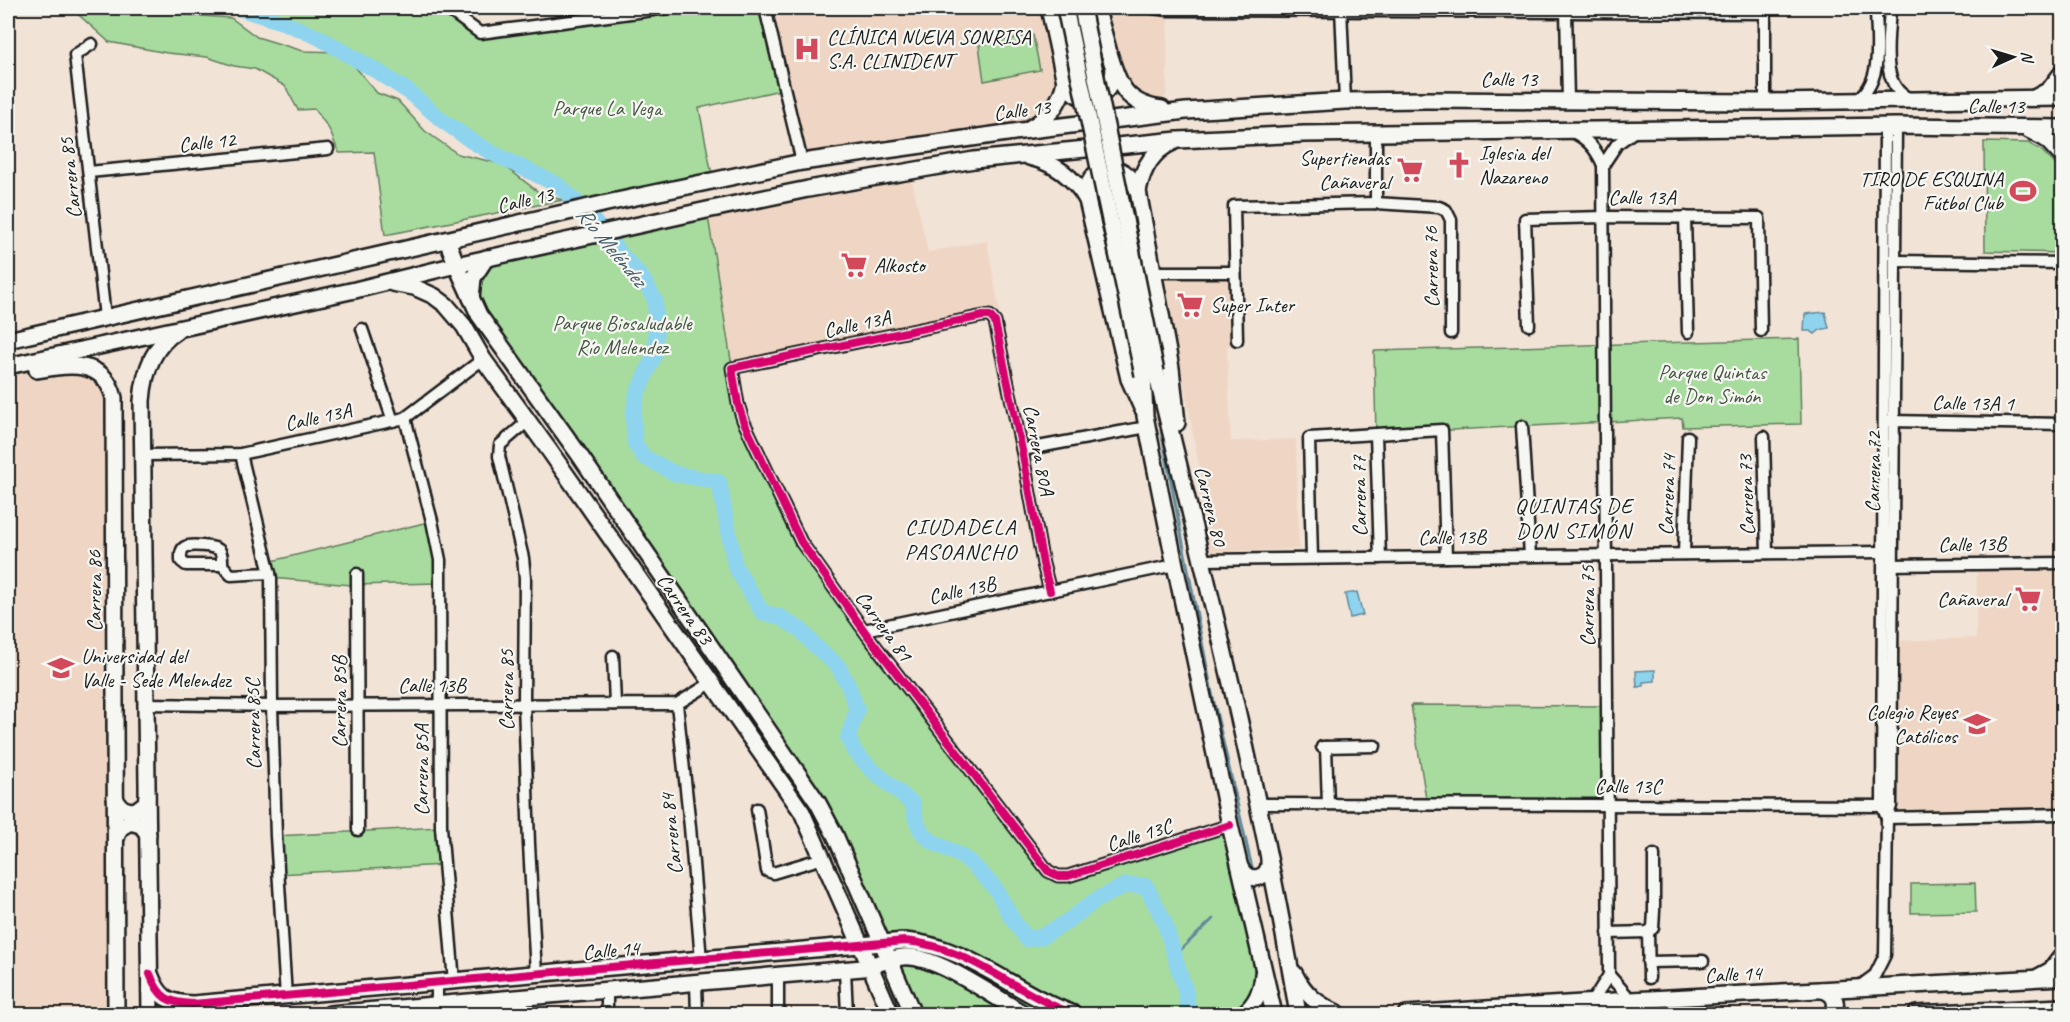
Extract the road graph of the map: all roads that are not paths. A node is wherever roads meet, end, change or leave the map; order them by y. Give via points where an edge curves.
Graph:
1 (446, 8) edge
2 (668, 8) edge
3 (765, 8) edge
4 (1049, 8) edge
5 (1065, 8) edge
6 (1082, 8) edge
7 (1096, 8) edge
8 (1154, 8) edge
9 (1341, 8) edge
10 (1876, 8) edge
11 (1890, 8) edge
12 (648, 9) edge
13 (1219, 9) edge
14 (1280, 9) edge
15 (1410, 9) edge
16 (1467, 9) edge
17 (1523, 9) edge
18 (1585, 9) edge
19 (1646, 10) edge
20 (1706, 10) edge
21 (1765, 10) edge
22 (1566, 11) junction
23 (92, 44) dead end
24 (1114, 70) junction
25 (2062, 73) edge
26 (1065, 82) junction
27 (2062, 98) edge
28 (2031, 99) junction
29 (1568, 100) junction
30 (1917, 100) junction
31 (1345, 101) junction
32 (1855, 101) junction
33 (1765, 102) junction
34 (1186, 111) junction
35 (1890, 126) junction
36 (2021, 128) junction
37 (1639, 129) junction
38 (2062, 129) edge
39 (1564, 130) junction
40 (1021, 131) junction
41 (1376, 133) junction
42 (1178, 140) junction
43 (328, 149) dead end
44 (1018, 156) junction
45 (2062, 156) edge
46 (802, 162) junction
47 (1603, 165) junction
48 (89, 172) junction
49 (1138, 191) junction
50 (1087, 200) junction
51 (1376, 203) junction
52 (1890, 208) junction
53 (1604, 217) junction
54 (1684, 217) junction
55 (447, 240) junction
56 (486, 258) junction
57 (1895, 261) junction
58 (2062, 263) edge
59 (456, 265) junction
60 (1152, 272) junction
61 (1235, 272) junction
62 (383, 282) junction
63 (471, 298) junction
64 (479, 315) junction
65 (990, 316) joint
66 (105, 317) junction
67 (1529, 325) dead end
68 (464, 326) junction
69 (183, 328) junction
70 (362, 329) dead end
71 (1761, 331) dead end
72 (1688, 332) dead end
73 (1451, 333) dead end
74 (8, 340) edge
75 (1237, 340) dead end
76 (1889, 340) junction
77 (483, 359) junction
78 (8, 366) edge
79 (732, 368) joint
80 (1150, 373) junction
81 (405, 418) junction
82 (393, 421) junction
83 (528, 421) junction
84 (1146, 421) junction
85 (1888, 421) junction
86 (2062, 424) edge
87 (1522, 426) dead end
88 (1377, 434) junction
89 (1688, 436) dead end
90 (1764, 437) dead end
91 (549, 450) junction
92 (1022, 450) junction
93 (578, 453) junction
94 (241, 454) junction
95 (143, 455) junction
96 (574, 489) junction
97 (605, 493) junction
98 (1186, 495) junction
99 (1882, 552) junction
100 (1767, 553) junction
101 (1684, 554) junction
102 (1606, 555) junction
103 (1530, 556) junction
104 (1446, 557) junction
105 (1312, 558) junction
106 (1380, 558) junction
107 (1203, 560) junction
108 (2062, 563) edge
109 (222, 565) dead end
110 (1887, 565) junction
111 (1175, 566) junction
112 (270, 573) junction
113 (357, 574) dead end
114 (1050, 591) junction
115 (864, 630) junction
116 (613, 656) dead end
117 (711, 683) junction
118 (524, 703) junction
119 (146, 704) junction
120 (358, 704) junction
121 (615, 704) junction
122 (677, 704) junction
123 (440, 705) junction
124 (272, 706) junction
125 (1375, 746) dead end
126 (147, 796) junction
127 (115, 797) junction
128 (818, 802) junction
129 (1257, 804) junction
130 (1328, 804) junction
131 (1608, 805) junction
132 (1887, 806) junction
133 (757, 809) dead end
134 (802, 812) junction
135 (2062, 814) edge
136 (1887, 818) junction
137 (1230, 825) junction
138 (358, 830) dead end
139 (148, 834) junction
140 (835, 834) junction
141 (116, 838) junction
142 (816, 841) junction
143 (1654, 855) dead end
144 (824, 858) junction
145 (1269, 860) junction
146 (1240, 867) junction
147 (1058, 876) joint
148 (1648, 932) junction
149 (1608, 933) junction
150 (881, 943) junction
151 (861, 945) junction
152 (1287, 956) junction
153 (2062, 956) edge
154 (701, 960) junction
155 (889, 960) junction
156 (924, 960) junction
157 (1262, 962) junction
158 (1648, 962) junction
159 (1703, 962) dead end
160 (870, 967) junction
161 (845, 970) junction
162 (150, 974) junction
163 (536, 974) junction
164 (1609, 975) junction
165 (778, 976) junction
166 (2062, 977) edge
167 (1649, 978) dead end
168 (2034, 978) junction
169 (454, 982) junction
170 (696, 983) junction
171 (437, 984) junction
172 (900, 985) junction
173 (1857, 988) junction
174 (607, 990) junction
175 (1822, 990) junction
176 (286, 997) junction
177 (522, 999) junction
178 (1631, 1000) junction
179 (1591, 1003) junction
180 (2062, 1007) edge
181 (437, 1010) edge
182 (1500, 1011) edge
183 (2013, 1011) junction
184 (352, 1013) edge
185 (116, 1014) edge
186 (150, 1014) edge
187 (330, 1014) edge
188 (523, 1014) edge
189 (607, 1014) edge
190 (696, 1014) edge
191 (778, 1014) edge
192 (847, 1014) edge
193 (891, 1014) edge
194 (913, 1014) edge
195 (1024, 1014) edge
196 (1074, 1014) edge
197 (1243, 1014) edge
198 (1274, 1014) edge
199 (1298, 1014) edge
200 (1339, 1014) edge
201 (1406, 1014) edge
202 (1832, 1014) edge
203 (1916, 1014) edge
204 (2039, 1014) edge

1 - 12 street via 480,33
2 - 12 street
3 - 46 street
4 - 26 main road
5 - 80 main road, Carrera 80, bridge
6 - 80 main road, Carrera 80, bridge
7 - 24 main road
8 - 13 street
9 - 14 street
9 - 15 street
9 - 31 street
10 - 32 street via 1875,75 1866,93
11 - 30 street via 1889,75 1902,95
13 - 14 street
15 - 16 street
16 - 17 street
17 - 22 street
18 - 19 street
18 - 22 street
19 - 20 street
20 - 21 street
21 - 33 street
22 - 29 street
23 - 48 street, Carrera 85 via 75,55
24 - 26 main road via 1111,86 1090,99 1075,94
24 - 34 main road via 1122,89 1143,105
25 - 28 main road via 2049,90
26 - 40 main road via 1048,116
27 - 28 main road, Calle 13
28 - 30 main road, Calle 13
29 - 31 main road, Calle 13
29 - 33 main road, Calle 13
30 - 32 main road, Calle 13
31 - 34 main road, Calle 13
32 - 33 main road, Calle 13
34 - 40 main road, Calle 13
35 - 36 main road, Calle 13
35 - 37 main road, Calle 13
35 - 52 street, Carrera 72
36 - 38 main road, Calle 13
36 - 45 main road via 2046,139
37 - 39 main road, Calle 13
37 - 47 street via 1617,144
39 - 41 main road, Calle 13
39 - 47 street via 1591,144
40 - 46 main road, Calle 13
41 - 42 main road, Calle 13
41 - 51 street
42 - 44 main road, Calle 13
42 - 49 main road via 1151,159
43 - 48 street, Calle 12
44 - 50 main road via 1059,169
44 - 56 main road, Calle 13 via 808,189
46 - 55 main road, Calle 13
47 - 53 street, Carrera 75
48 - 66 street, Carrera 85
49 - 50 main road via 1128,175 1110,169 1093,177
49 - 60 main road
50 - 84 main road via 1129,379
51 - 61 street via 1234,206
51 - 73 street, Carrera 76 via 1439,207 1449,213
52 - 57 street, Carrera 72
52 - 76 street, Carrera 72
53 - 54 street, Calle 13A
53 - 67 street, Calle 13A via 1525,219
53 - 102 street, Carrera 75
54 - 71 street, Calle 13A via 1759,218
54 - 72 street
55 - 59 main road, Carrera 83
55 - 66 main road, Calle 13
56 - 59 main road, Calle 13
56 - 63 main road via 473,278
57 - 58 street
57 - 76 street, Carrera 72
59 - 62 main road, Calle 13
59 - 63 main road, Carrera 83
60 - 61 street
60 - 98 main road via 1170,368
61 - 75 street
62 - 68 main road, Carrera 83 via 428,292
62 - 69 main road, Calle 13
63 - 64 main road, Carrera 83
64 - 68 main road
64 - 93 main road, Carrera 83
65 - 79 street, Calle 13A
65 - 92 street, Carrera 80A via 995,322
66 - 74 main road, Calle 13
68 - 77 main road, Carrera 83
69 - 78 main road, Calle 13
69 - 95 main road via 160,344 151,360 142,401
70 - 82 street
76 - 85 street, Carrera 72
77 - 81 street, Calle 13A
77 - 83 main road, Carrera 83
78 - 127 main road, Carrera 86 via 31,370 64,365 86,367 100,374 112,392
79 - 115 street, Carrera 81 via 743,420 801,542
80 - 84 main road, Carrera 80
80 - 98 main road, Carrera 80
81 - 82 street, Calle 13A
81 - 123 street, Carrera 85A via 440,560
82 - 94 street, Calle 13A
83 - 91 main road, Carrera 83
83 - 118 street, Carrera 85 via 500,445 525,579
84 - 92 street
84 - 111 main road, Carrera 80
85 - 86 street, Calle 13A 1
85 - 99 street, Carrera 72
85 - 110 street, Carrera 72
87 - 103 street
88 - 104 street via 1442,430
88 - 105 street via 1309,438
88 - 106 street, Carrera 77
89 - 101 street, Carrera 74
90 - 100 street, Carrera 73
91 - 93 main road via 569,466 575,463
91 - 96 main road, Carrera 83
92 - 114 street, Carrera 80A
93 - 97 main road, Carrera 83
94 - 95 street, Calle 13A
94 - 112 street, Carrera 85C
95 - 119 main road
96 - 97 main road via 585,476
96 - 117 main road, Carrera 83
97 - 128 main road, Carrera 83
98 - 107 main road, Carrera 80
99 - 100 street, Calle 13B
99 - 110 street, Carrera 72
100 - 101 street, Calle 13B
101 - 102 street, Calle 13B
102 - 103 street, Calle 13B
102 - 131 street, Carrera 75
103 - 104 street, Calle 13B
104 - 106 street, Calle 13B
105 - 106 street, Calle 13B
105 - 107 street, Calle 13B
107 - 129 main road, Carrera 80
108 - 110 street, Calle 13B
109 - 112 street via 231,576
110 - 132 street, Carrera 72
111 - 114 street, Calle 13B
111 - 137 main road, Carrera 80
112 - 124 street, Carrera 85C
113 - 120 street, Carrera 85B
114 - 115 street, Calle 13B
115 - 147 street, Carrera 81 via 1047,871
116 - 121 street
117 - 122 street
117 - 134 main road, Carrera 83
118 - 121 street, Calle 13B
118 - 123 street, Calle 13B
118 - 163 street, Carrera 85
119 - 124 street, Calle 13B
119 - 126 main road
120 - 123 street, Calle 13B
120 - 124 street, Calle 13B
120 - 138 street, Carrera 85B
121 - 122 street, Calle 13B
122 - 154 street, Carrera 84
123 - 169 street, Carrera 85A via 441,827
124 - 176 street, Carrera 85C
125 - 130 street via 1324,747
126 - 127 main road via 141,808 128,811
126 - 139 main road
127 - 141 main road, Carrera 86
128 - 134 main road via 815,816
128 - 140 main road, Carrera 83
129 - 130 street, Calle 13C
129 - 145 main road, Carrera 80
130 - 131 street, Calle 13C
131 - 132 street, Calle 13C
131 - 149 street, Carrera 75
132 - 136 street, Carrera 72
133 - 144 street via 767,871 773,873
134 - 142 main road, Carrera 83
135 - 136 street
136 - 173 street, Carrera 72 via 1885,955 1875,975
137 - 146 main road, Carrera 80
137 - 147 street, Calle 13C
139 - 141 main road via 141,825 130,822 120,828
139 - 162 main road
140 - 142 main road via 821,829
140 - 150 main road, Carrera 83
141 - 185 main road, Carrera 86
142 - 144 main road, Carrera 83
143 - 148 street via 1654,925
144 - 151 main road, Carrera 83
145 - 146 main road via 1266,873 1259,878 1249,878
145 - 152 main road, Carrera 80
146 - 157 main road, Carrera 80
148 - 149 street
148 - 158 street
149 - 164 street, Carrera 75
150 - 151 main road, Calle 14
150 - 155 main road, Carrera 83
150 - 196 main road, Calle 14 via 919,943 959,954
151 - 154 main road, Calle 14
151 - 160 main road, Carrera 83
152 - 199 main road, Carrera 80
152 - 200 main road via 1297,979 1315,1002
153 - 168 main road via 2051,970
154 - 163 main road, Calle 14
155 - 156 main road, Calle 14
155 - 160 main road, Calle 14
155 - 172 main road, Carrera 83
156 - 172 main road via 906,968
156 - 195 main road, Calle 14
157 - 197 main road via 1258,996
157 - 198 main road, Carrera 80
158 - 159 street
158 - 167 street
160 - 161 main road, Calle 14
160 - 193 main road, Carrera 83
161 - 165 main road, Calle 14
161 - 192 street
162 - 176 main road, Calle 14 via 155,988 177,1004
162 - 186 main road
163 - 169 main road, Calle 14
164 - 178 street
164 - 179 street
165 - 170 main road, Calle 14
165 - 191 street
166 - 168 main road, Calle 14
168 - 173 main road, Calle 14
169 - 171 main road, Calle 14
170 - 174 main road, Calle 14
170 - 190 street
171 - 176 main road, Calle 14
171 - 181 street
172 - 194 main road, Carrera 83
173 - 175 main road, Calle 14
174 - 177 main road, Calle 14
174 - 189 street
175 - 178 main road, Calle 14
175 - 202 main road via 1835,1000
177 - 181 main road, Calle 14
177 - 188 street
178 - 179 main road, Calle 14
179 - 182 main road, Calle 14
180 - 183 main road
181 - 184 main road, Calle 14
182 - 201 main road, Calle 14
183 - 203 main road
183 - 204 main road
184 - 187 main road, Calle 14

